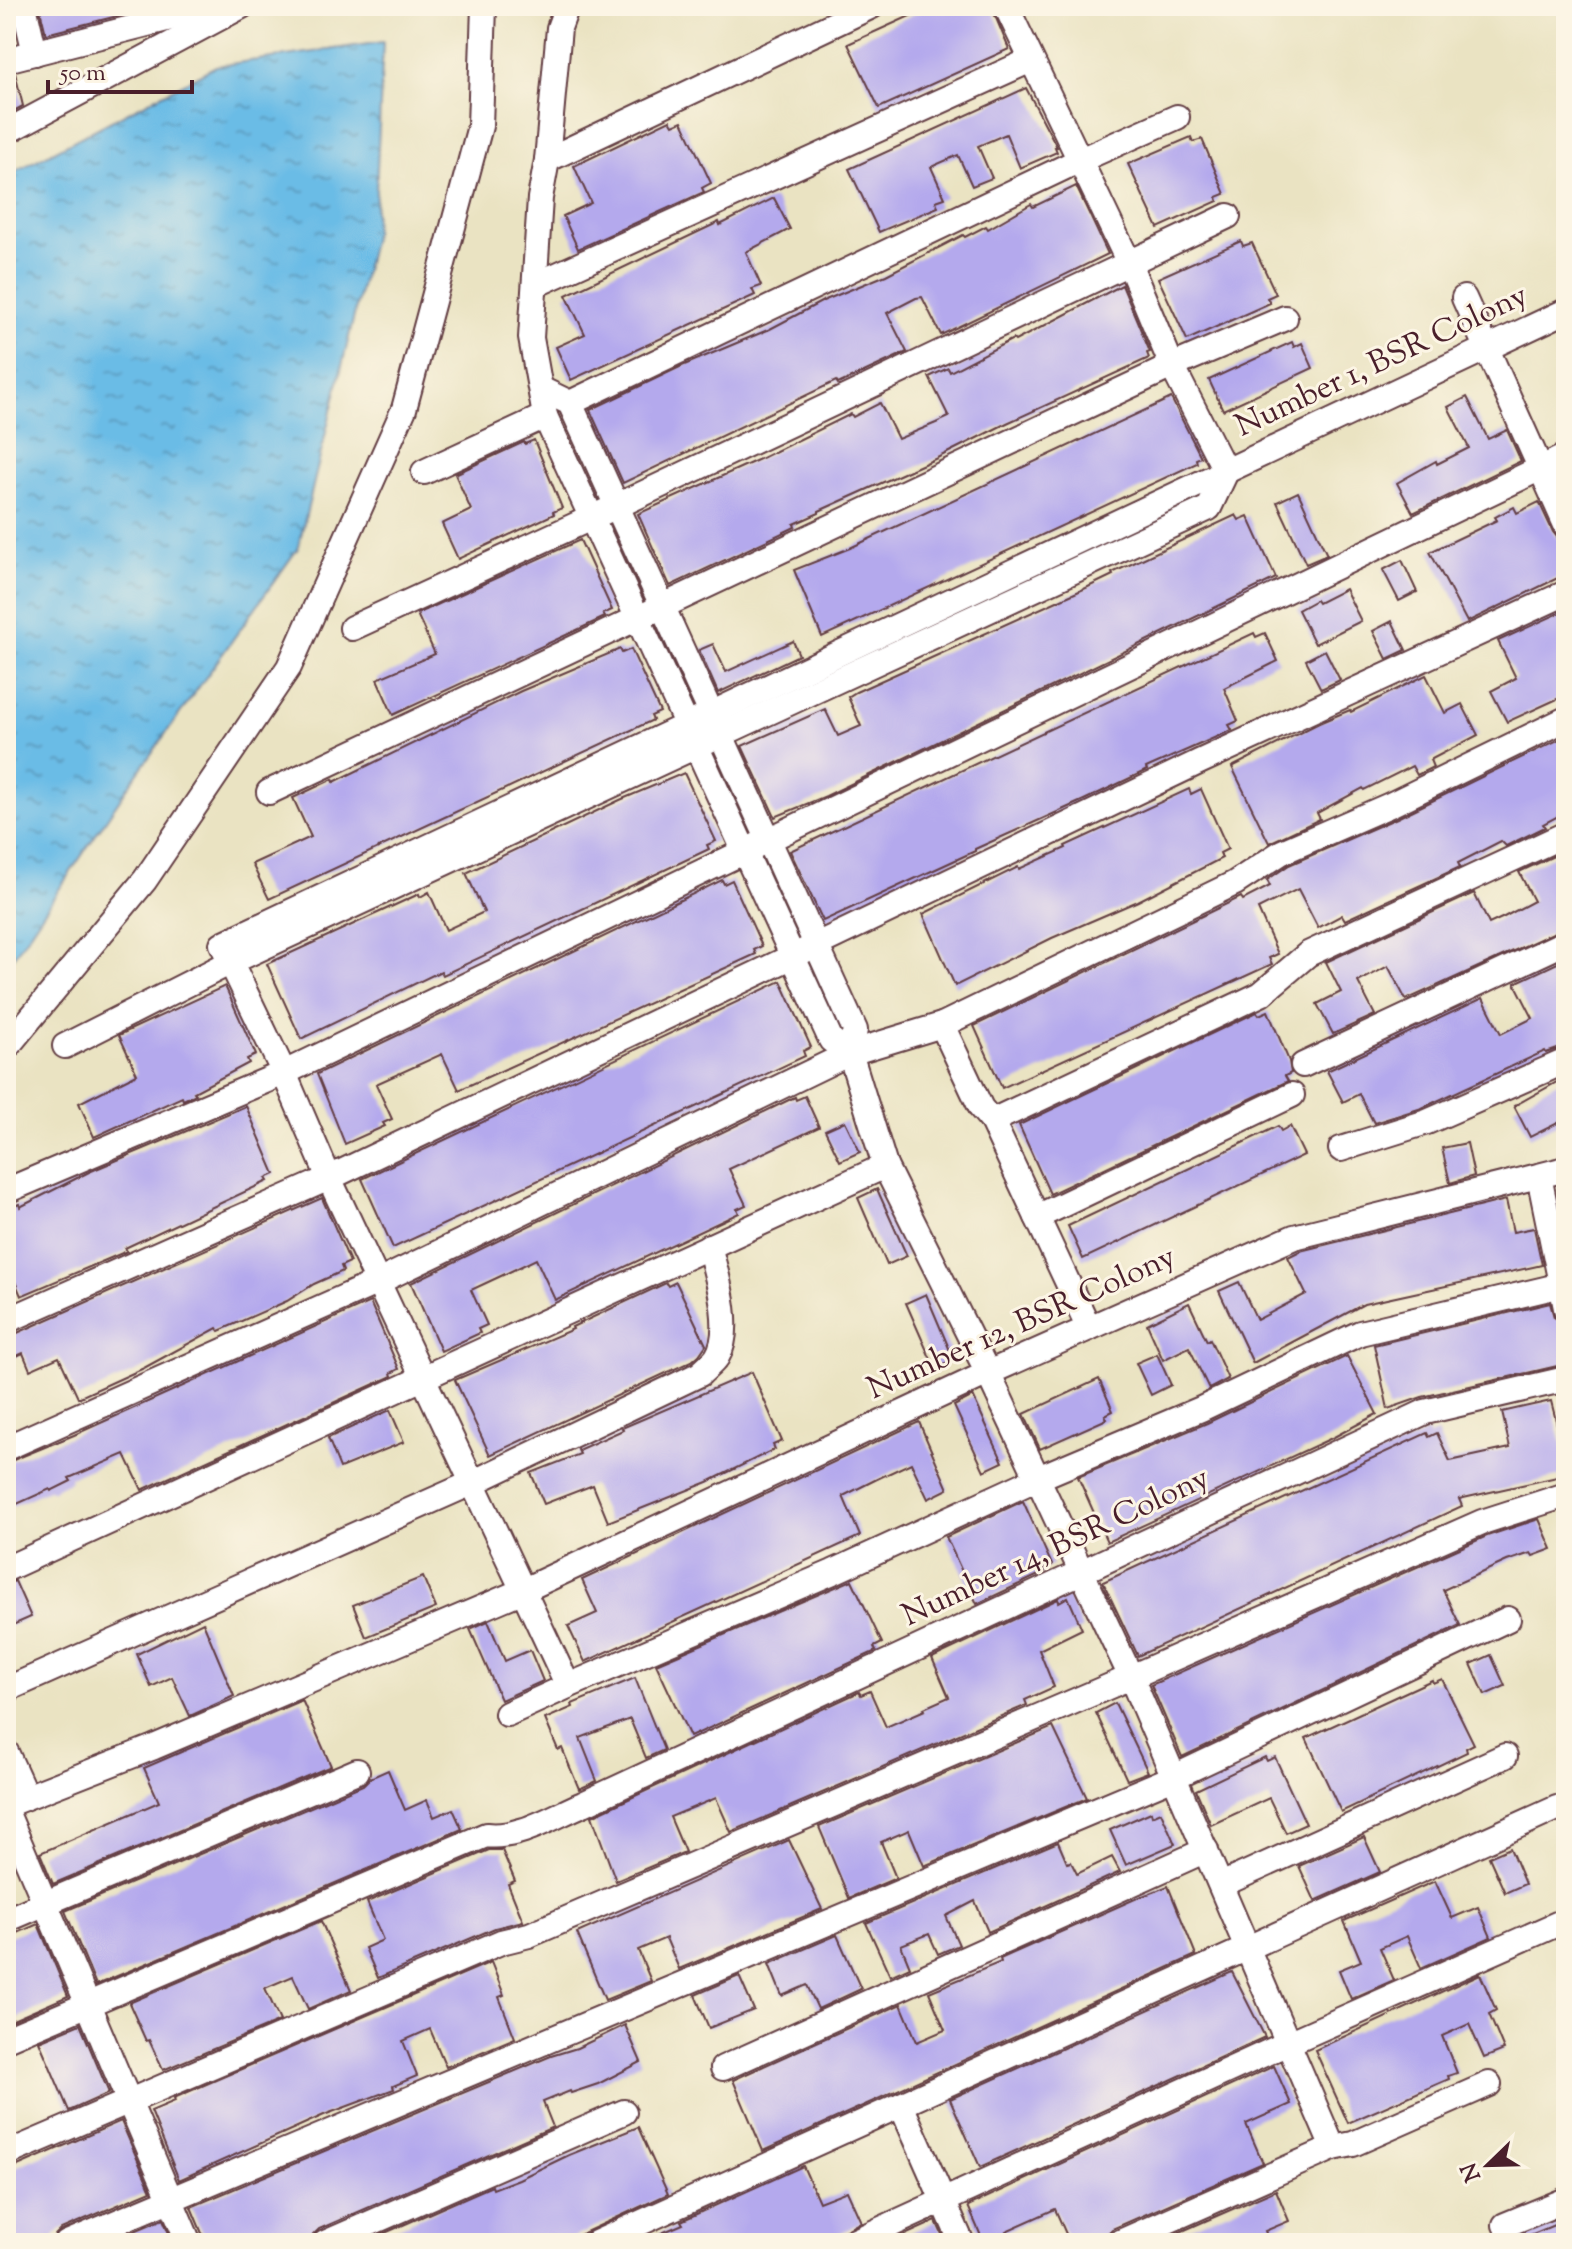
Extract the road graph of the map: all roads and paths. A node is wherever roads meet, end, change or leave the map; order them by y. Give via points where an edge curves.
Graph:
1 (24, 6) edge
2 (242, 6) edge
3 (484, 6) edge
4 (567, 6) edge
5 (872, 6) edge
6 (1006, 6) edge
7 (194, 12) dead end
8 (35, 53) junction
9 (6, 60) edge
10 (1031, 60) junction
11 (1177, 117) dead end
12 (6, 132) edge
13 (547, 160) junction
14 (1078, 161) junction
15 (1228, 216) dead end
16 (1129, 263) junction
17 (535, 285) junction
18 (1464, 298) dead end
19 (1566, 311) edge
20 (1285, 318) dead end
21 (1487, 348) junction
22 (1172, 366) junction
23 (541, 389) junction
24 (570, 403) junction
25 (545, 416) junction
26 (1566, 456) edge
27 (1540, 468) junction
28 (424, 472) dead end
29 (1226, 472) junction
30 (617, 506) junction
31 (591, 517) junction
32 (1566, 525) edge
33 (1566, 593) edge
34 (662, 609) junction
35 (639, 620) junction
36 (352, 628) dead end
37 (1566, 719) edge
38 (715, 725) junction
39 (692, 736) junction
40 (269, 792) dead end
41 (1566, 834) edge
42 (768, 839) junction
43 (745, 851) junction
44 (1566, 942) edge
45 (817, 947) junction
46 (793, 958) junction
47 (231, 962) junction
48 (942, 1025) junction
49 (65, 1046) dead end
50 (6, 1048) edge
51 (850, 1053) junction
52 (1566, 1061) edge
53 (1303, 1065) dead end
54 (284, 1073) junction
55 (1292, 1095) dead end
56 (992, 1121) junction
57 (1341, 1149) dead end
58 (885, 1166) junction
59 (1566, 1169) edge
60 (1539, 1176) junction
61 (329, 1178) junction
62 (6, 1191) edge
63 (1037, 1217) junction
64 (709, 1246) junction
65 (378, 1282) junction
66 (1565, 1292) edge
67 (7, 1318) edge
68 (1089, 1328) junction
69 (988, 1373) junction
70 (423, 1376) junction
71 (1566, 1379) edge
72 (6, 1448) edge
73 (1038, 1478) junction
74 (474, 1482) junction
75 (1566, 1495) edge
76 (6, 1569) edge
77 (1082, 1571) junction
78 (524, 1590) junction
79 (1508, 1619) dead end
80 (1131, 1677) junction
81 (568, 1686) junction
82 (6, 1692) edge
83 (507, 1714) dead end
84 (6, 1752) edge
85 (1505, 1756) dead end
86 (357, 1771) dead end
87 (1174, 1777) junction
88 (16, 1801) edge
89 (1557, 1808) dead end
90 (6, 1811) edge
91 (1206, 1850) junction
92 (1221, 1885) junction
93 (45, 1902) junction
94 (6, 1920) edge
95 (1566, 1920) edge
96 (1248, 1948) junction
97 (88, 2004) junction
98 (6, 2039) edge
99 (1288, 2043) junction
100 (723, 2068) dead end
101 (1489, 2084) dead end
102 (129, 2101) junction
103 (901, 2105) junction
104 (624, 2112) dead end
105 (1333, 2148) junction
106 (6, 2154) edge
107 (171, 2199) junction
108 (1566, 2200) edge
109 (945, 2202) junction
110 (1505, 2225) dead end
111 (67, 2243) edge
112 (189, 2243) edge
113 (325, 2243) edge
114 (596, 2243) edge
115 (851, 2243) edge
116 (962, 2243) edge
117 (1118, 2243) edge

1 - 8 street
2 - 12 street
3 - 50 street via 480,126 404,409 289,667 145,880
4 - 13 street via 559,28
5 - 13 street
6 - 10 street
7 - 8 street
8 - 9 street
10 - 14 street
10 - 17 street
11 - 14 street
13 - 17 street
14 - 16 street
14 - 24 street
15 - 16 street
16 - 22 street
16 - 30 street
17 - 23 street via 531,338
18 - 21 street
19 - 21 street, Number 1, BSR Colony
20 - 22 street
21 - 27 street
21 - 29 street, Number 1, BSR Colony
22 - 29 street
22 - 34 street
23 - 24 street
23 - 25 street
24 - 30 street
25 - 28 street
25 - 31 street
26 - 27 street
27 - 32 street
27 - 42 street
29 - 38 street, Number 1, BSR Colony
30 - 31 street
30 - 34 street
31 - 35 street
31 - 36 street
33 - 45 street via 1199,762
34 - 35 street
34 - 38 street
35 - 39 street
35 - 40 street
37 - 48 street via 1282,852 1235,883
38 - 39 street, Number 1, BSR Colony
38 - 42 street
39 - 43 street
39 - 47 street, Number 1, BSR Colony
41 - 56 street via 1308,954 1261,994
42 - 43 street
42 - 45 street
43 - 46 street
43 - 54 street
44 - 53 street
45 - 46 street
45 - 51 street via 855,1030
46 - 51 street via 831,1040
46 - 61 street
47 - 49 street, Number 1, BSR Colony
47 - 54 street
48 - 51 street
48 - 56 street
51 - 58 street
51 - 65 street
52 - 57 street via 1427,1122
54 - 61 street
54 - 62 street
55 - 63 street
56 - 63 street
58 - 64 street
58 - 69 street
59 - 60 street, Number 12, BSR Colony
60 - 66 street
60 - 68 street, Number 12, BSR Colony via 1294,1237
61 - 65 street
61 - 67 street
63 - 68 street
64 - 70 street
64 - 74 street via 721,1294 724,1342 716,1359 700,1374
65 - 70 street
65 - 72 street
66 - 73 street via 1360,1333 1201,1409
68 - 69 street, Number 12, BSR Colony
69 - 73 street
69 - 78 street, Number 12, BSR Colony
70 - 74 street
70 - 76 street
71 - 77 street, Number 14, BSR Colony via 1425,1412
73 - 77 street
73 - 81 street
74 - 78 street
74 - 82 street
75 - 80 street via 1482,1522
77 - 80 street
77 - 97 street, Number 14, BSR Colony via 583,1804 514,1834 486,1835
78 - 81 street
78 - 88 street, Number 12, BSR Colony
79 - 87 street
80 - 87 street
80 - 102 street
81 - 83 street
84 - 88 street
85 - 92 street
86 - 93 street
87 - 91 street
87 - 107 street
89 - 96 street
90 - 93 street
91 - 92 street
91 - 100 street
92 - 96 street
93 - 94 street
93 - 97 street
95 - 99 street
96 - 99 street
96 - 103 street
97 - 98 street, Number 14, BSR Colony
97 - 102 street
99 - 105 street
99 - 109 street
101 - 105 street
102 - 106 street
102 - 107 street
103 - 109 street
103 - 114 street
104 - 113 street
105 - 117 street
107 - 111 street
107 - 112 street
108 - 110 street
109 - 115 street
109 - 116 street

